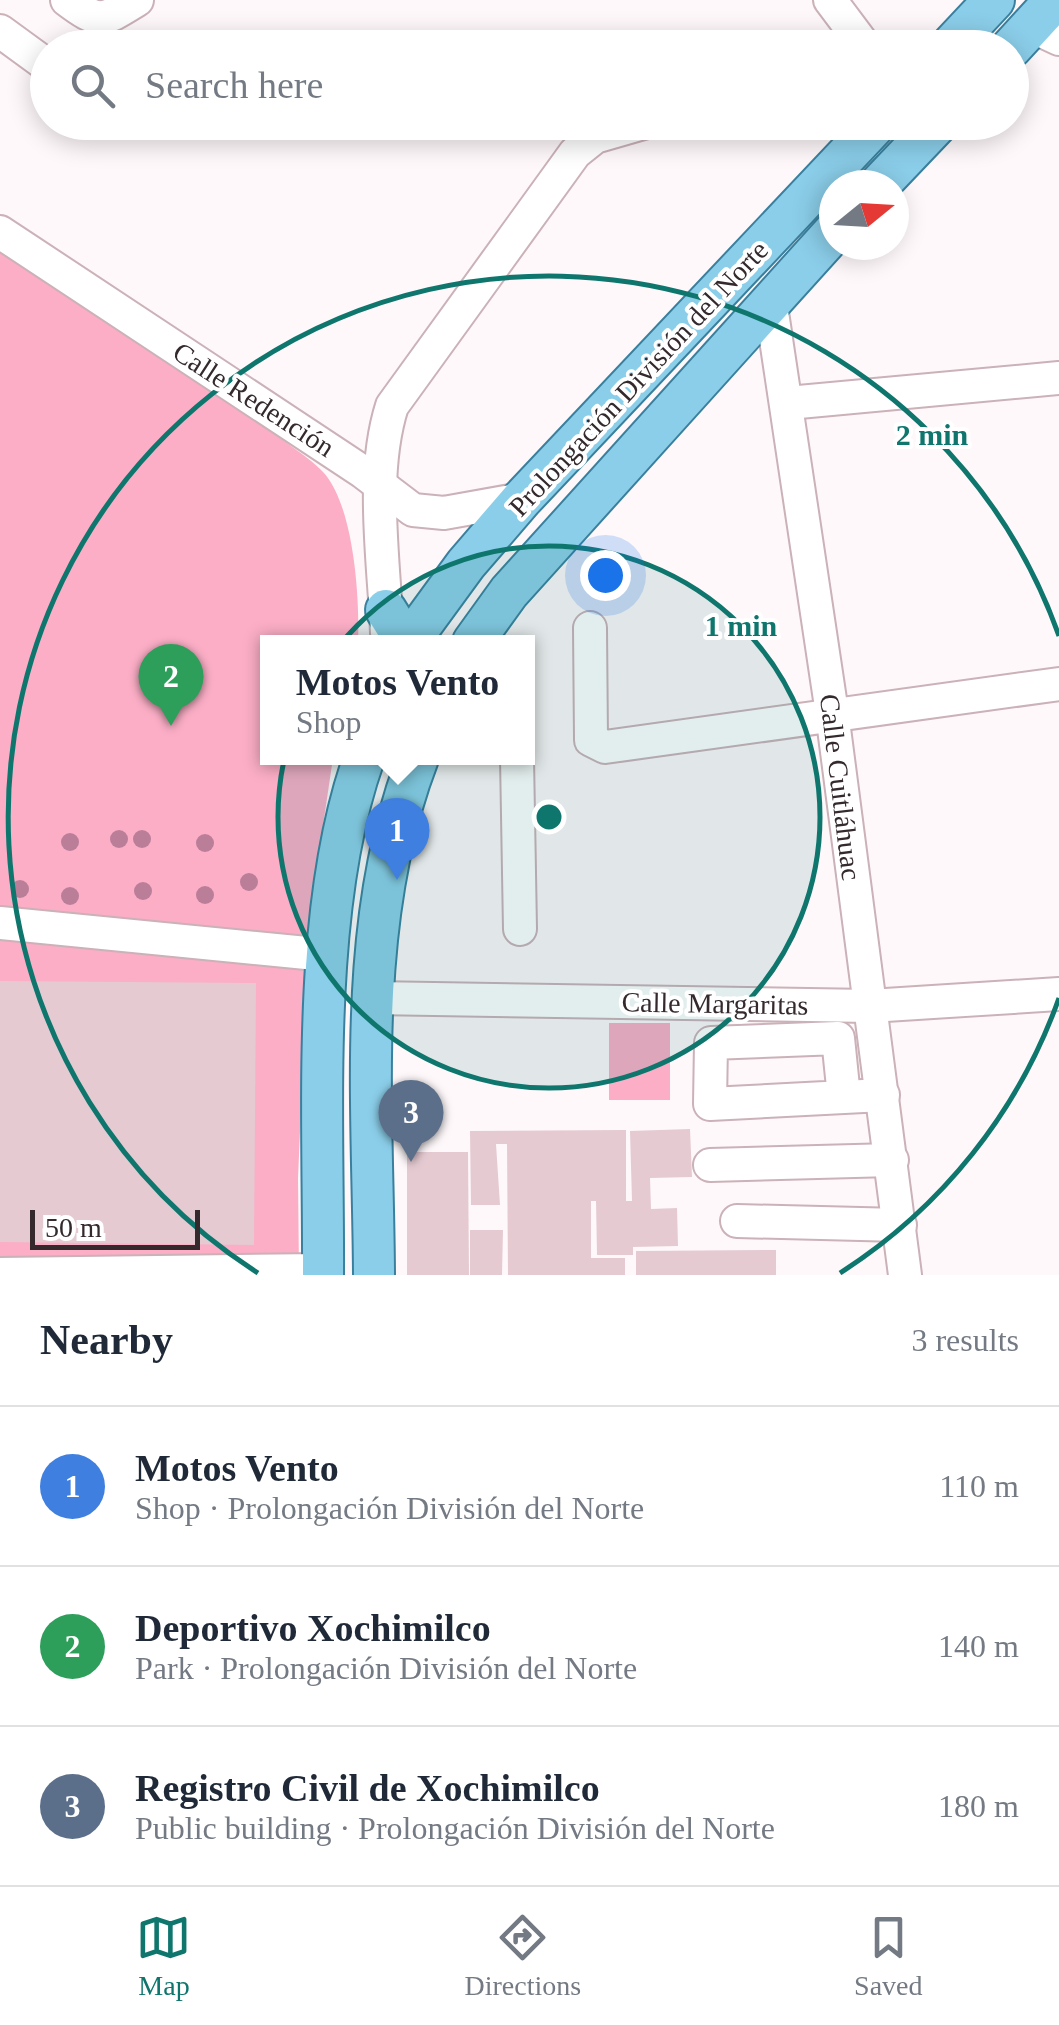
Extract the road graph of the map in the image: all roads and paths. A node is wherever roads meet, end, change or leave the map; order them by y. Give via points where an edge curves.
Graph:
1 (67, 0) edge
2 (137, 0) edge
3 (830, 0) edge
4 (852, 30) edge
5 (0, 32) edge
6 (30, 53) edge
7 (590, 140) edge
8 (861, 140) edge
9 (922, 140) edge
10 (893, 170) edge
11 (0, 232) edge
12 (819, 248) edge
13 (770, 299) junction
14 (1059, 378) edge
15 (788, 403) junction
16 (382, 488) junction
17 (522, 499) junction
18 (590, 628) dead end
19 (397, 634) edge
20 (478, 635) edge
21 (1059, 684) edge
22 (832, 713) junction
23 (362, 765) edge
24 (416, 765) edge
25 (517, 765) edge
26 (0, 923) edge
27 (520, 930) dead end
28 (326, 956) junction
29 (1059, 994) edge
30 (372, 998) junction
31 (870, 1006) junction
32 (883, 1096) junction
33 (844, 1097) dead end
34 (892, 1160) junction
35 (710, 1165) dead end
36 (737, 1222) dead end
37 (900, 1225) junction
38 (323, 1273) edge
39 (0, 1274) edge
40 (374, 1275) edge
41 (906, 1275) edge

1 - 2 street via 92,18 108,18
3 - 4 street
5 - 6 street
7 - 16 street via 392,406
8 - 17 main road, Prolongación División del Norte
9 - 10 main road
11 - 16 street, Calle Redención
12 - 13 main road, Prolongación División del Norte
13 - 15 street, Calle Cuitláhuac
13 - 20 main road, Prolongación División del Norte via 508,592
14 - 15 street
15 - 22 street, Calle Cuitláhuac
16 - 17 street, Calle Redención via 413,510 444,513
16 - 19 street
17 - 19 main road, Prolongación División del Norte
18 - 22 street via 591,740 606,748
21 - 22 street
22 - 31 street, Calle Cuitláhuac
23 - 28 main road
24 - 30 main road via 392,833
25 - 27 street
26 - 28 street
28 - 38 main road
29 - 31 street, Calle Margaritas
30 - 31 street, Calle Margaritas
30 - 40 main road
31 - 32 street, Calle Cuitláhuac
32 - 33 street
32 - 34 street, Calle Cuitláhuac
34 - 35 street
34 - 37 street, Calle Cuitláhuac
36 - 37 street
37 - 41 street, Calle Cuitláhuac
38 - 39 street

